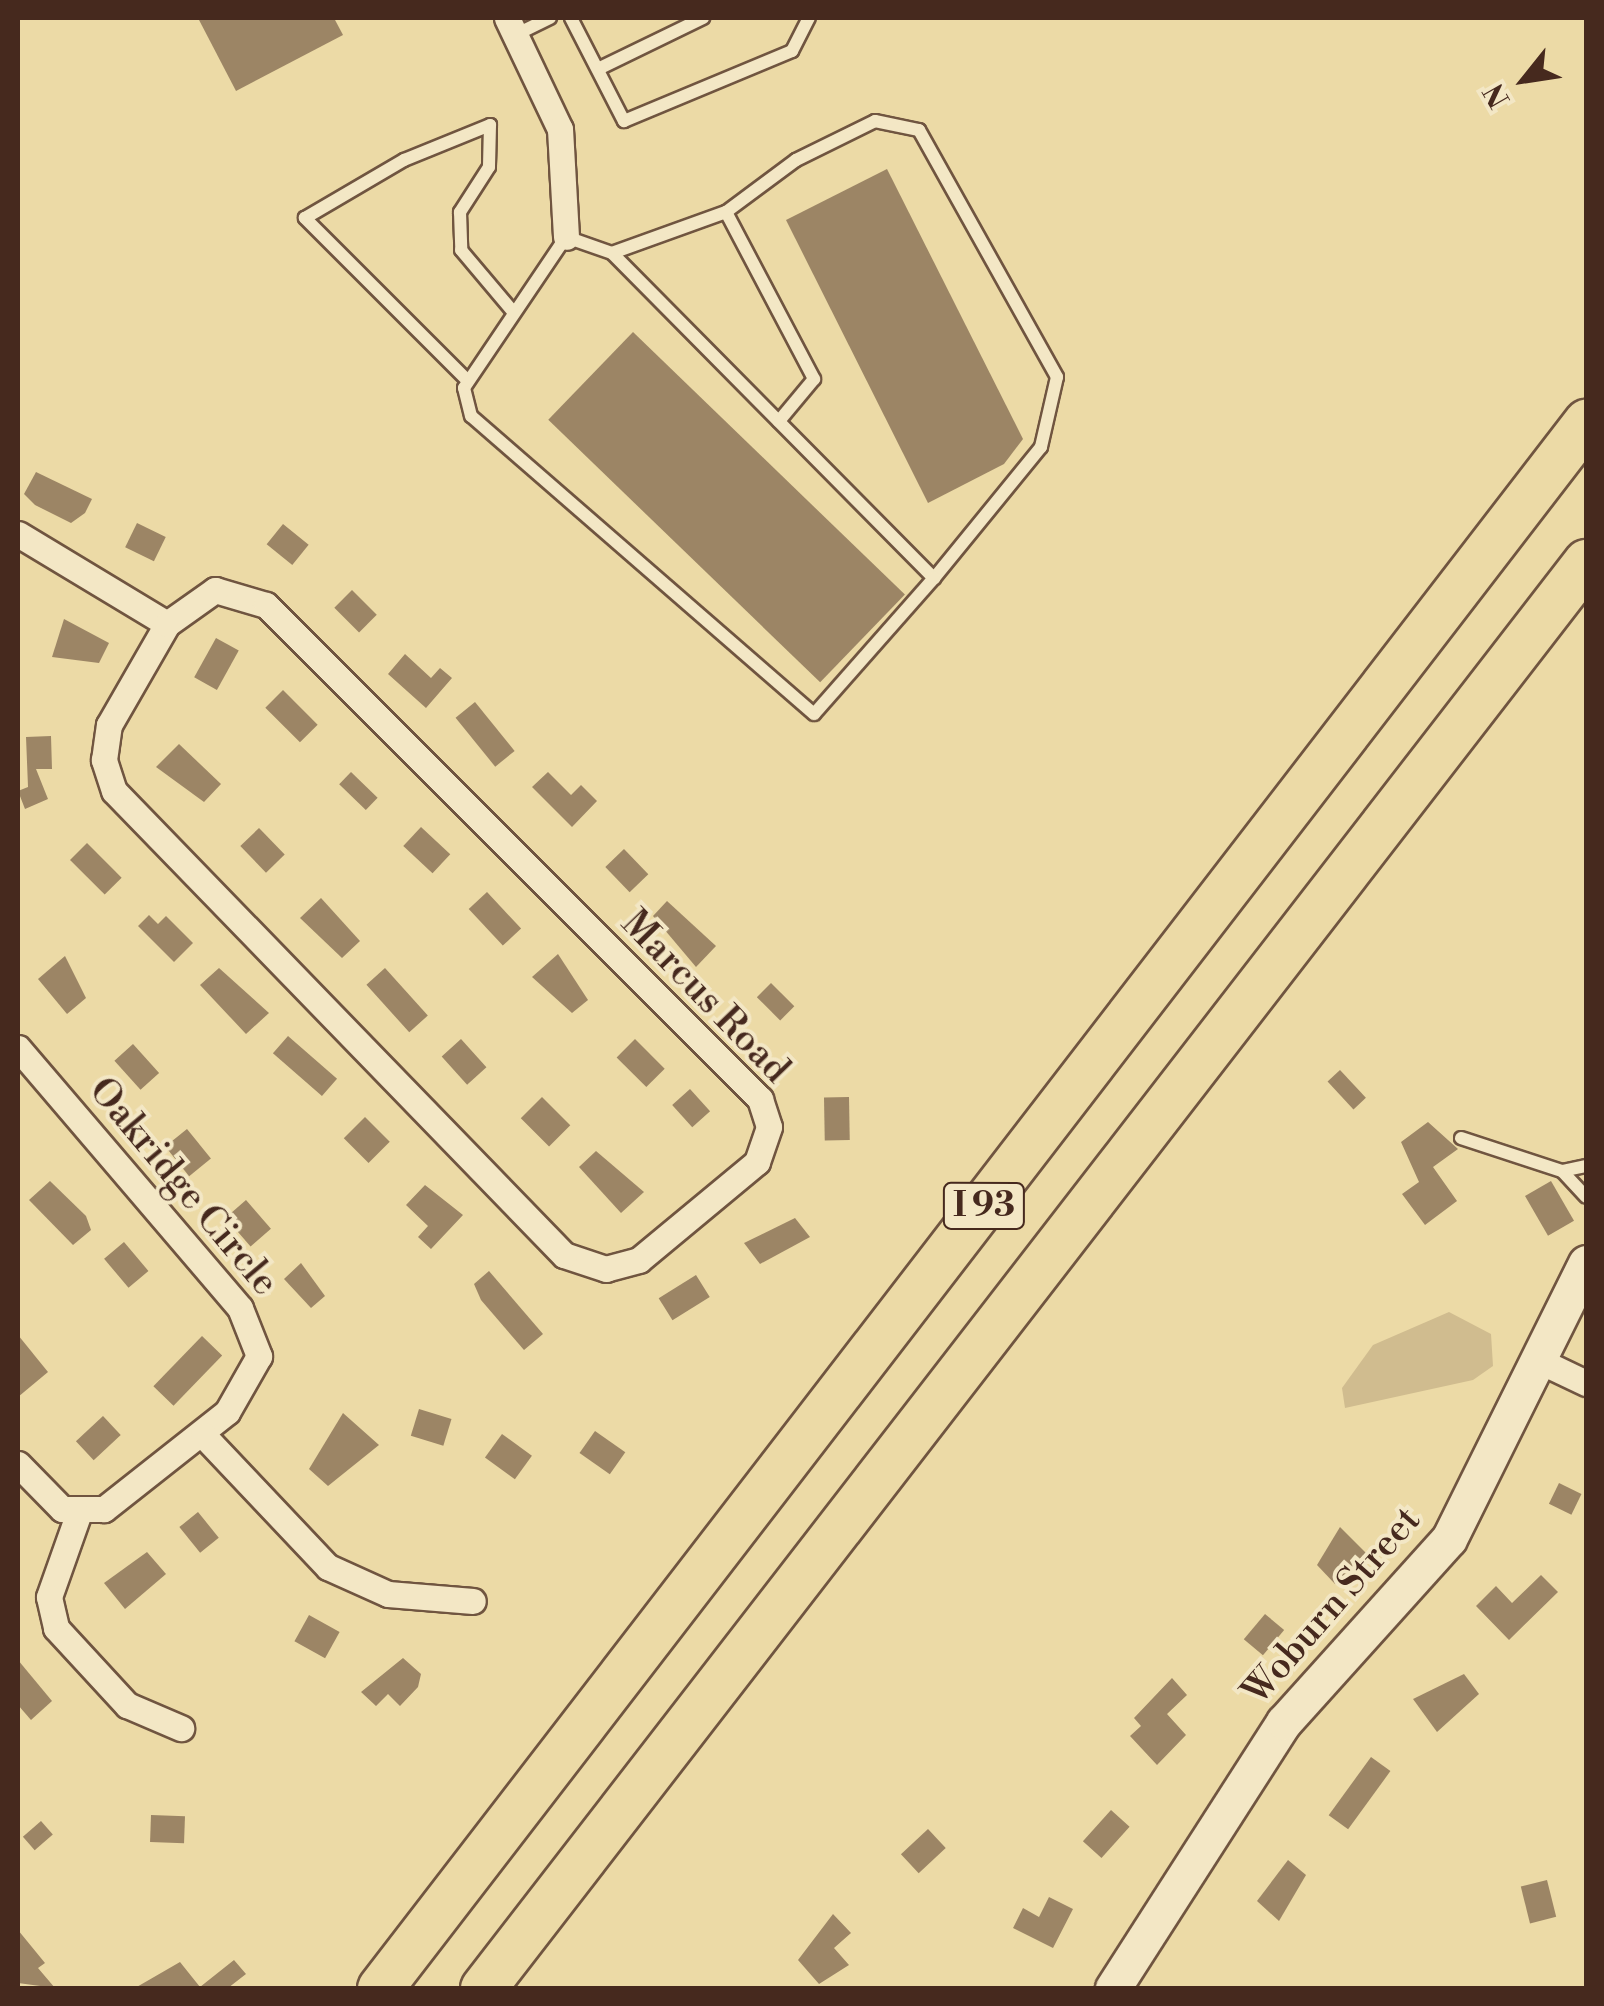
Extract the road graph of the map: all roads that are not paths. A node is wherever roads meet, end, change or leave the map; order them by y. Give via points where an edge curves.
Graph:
1 (550, 18) edge
2 (571, 18) edge
3 (703, 18) edge
4 (810, 18) edge
5 (511, 26) edge
6 (598, 69) junction
7 (726, 212) junction
8 (566, 236) junction
9 (612, 253) junction
10 (514, 314) junction
11 (468, 381) junction
12 (779, 421) junction
13 (1586, 422) edge
14 (18, 534) edge
15 (1586, 562) edge
16 (934, 578) junction
17 (167, 624) junction
18 (18, 1048) edge
19 (1461, 1138) dead end
20 (1586, 1166) edge
21 (1562, 1172) junction
22 (1586, 1197) edge
23 (1586, 1262) edge
24 (1542, 1362) junction
25 (1586, 1383) edge
26 (203, 1435) junction
27 (18, 1464) edge
28 (78, 1515) junction
29 (473, 1601) dead end
30 (181, 1728) dead end
31 (380, 1988) edge
32 (483, 1988) edge
33 (1113, 1988) edge

1 - 5 lane
2 - 6 lane
3 - 6 lane
4 - 6 lane via 792,50 641,117 624,121
5 - 8 street via 560,128
7 - 9 lane
7 - 12 lane via 814,379
7 - 16 lane via 796,160 874,120 919,130 1058,376 1041,447
8 - 9 lane
8 - 10 lane
9 - 12 lane
10 - 11 lane
10 - 11 lane via 461,250 460,212 489,167 490,126 404,160 305,218
11 - 16 lane via 471,416 503,450 814,714
12 - 16 lane
13 - 31 highway, I 93
14 - 17 street
15 - 32 highway, I 93
17 - 17 street, Marcus Road via 109,724 104,760 114,791 555,1248 595,1268 629,1264 757,1162 769,1126 754,1092 266,605 215,590
18 - 26 street, Oakridge Circle via 254,1332 252,1378
19 - 21 lane
20 - 21 lane
21 - 22 lane
23 - 24 street, Woburn Street
24 - 25 street
24 - 33 street, Woburn Street via 1449,1539 1284,1722
26 - 28 street, Oakridge Circle via 124,1498
26 - 29 street via 328,1568 388,1594
27 - 28 street
28 - 30 street via 50,1592 54,1624 127,1706

